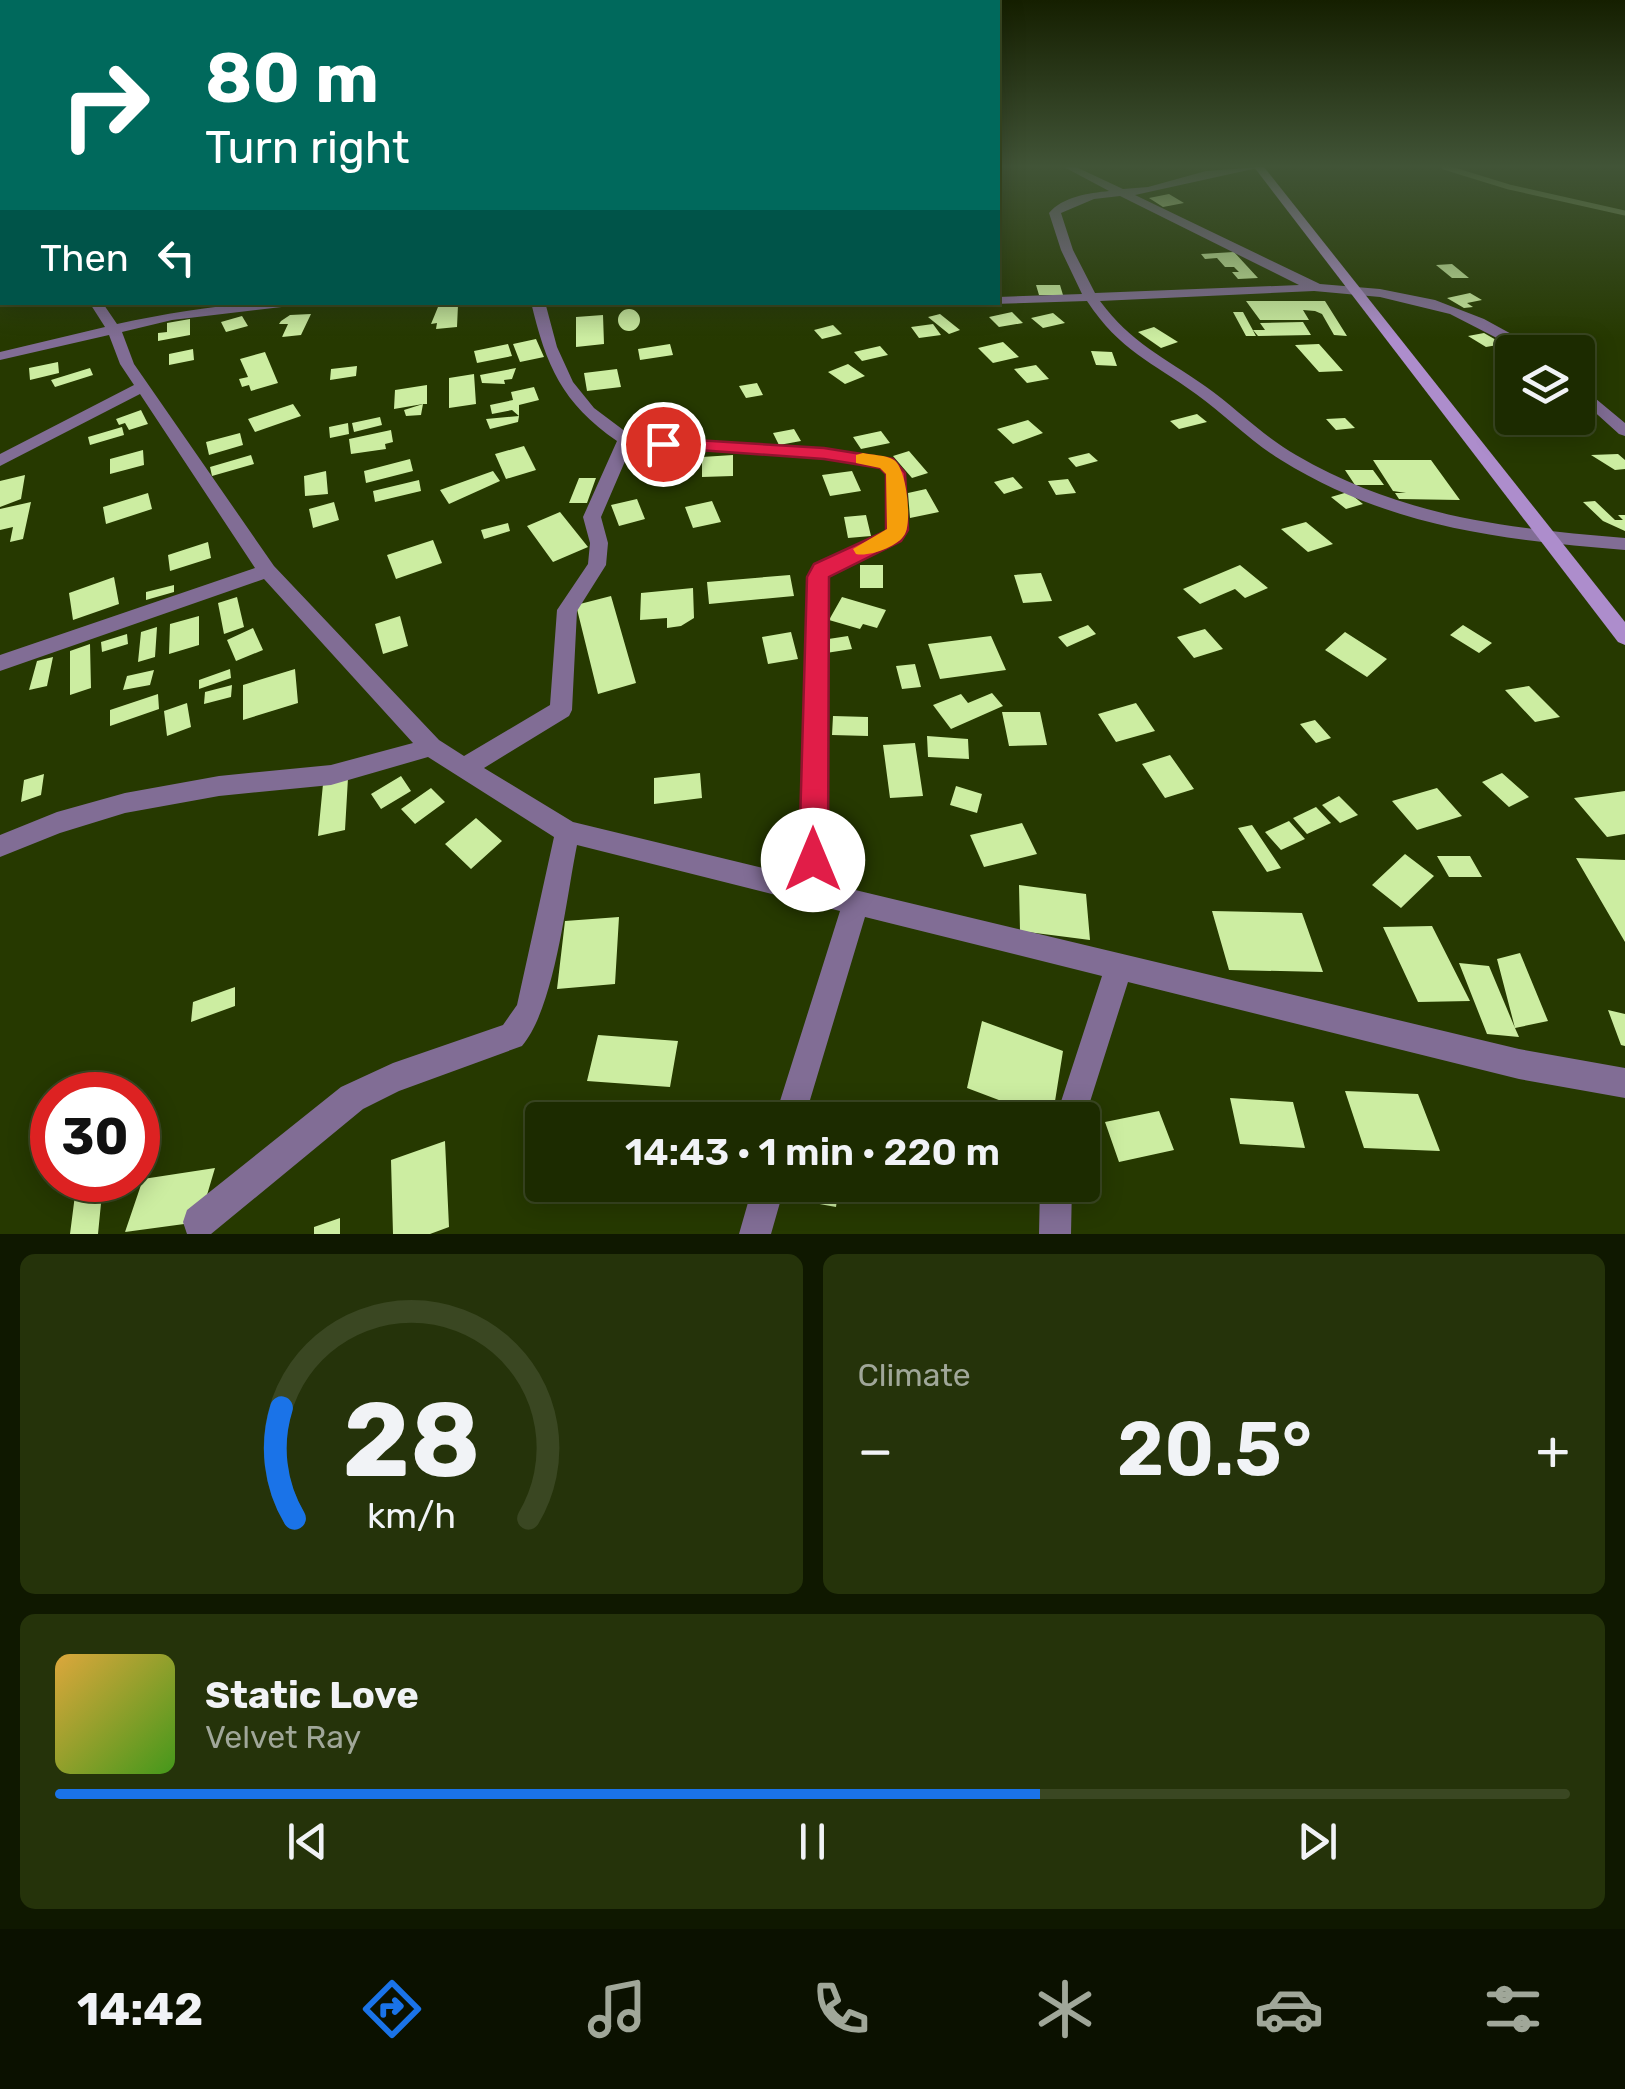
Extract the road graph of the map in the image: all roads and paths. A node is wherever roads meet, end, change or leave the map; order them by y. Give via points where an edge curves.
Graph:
1 (1058, 225) edge
2 (1186, 225) edge
3 (1304, 225) edge
4 (1318, 288) junction
5 (1356, 290) junction
6 (1090, 298) junction
7 (1000, 301) edge
8 (97, 305) edge
9 (240, 305) edge
10 (539, 305) edge
11 (115, 331) junction
12 (1501, 335) edge
13 (0, 356) edge
14 (142, 387) junction
15 (1595, 404) edge
16 (1625, 431) edge
17 (626, 440) junction
18 (0, 461) edge
19 (1550, 538) junction
20 (1625, 544) edge
21 (267, 571) junction
22 (1625, 638) edge
23 (0, 663) edge
24 (431, 747) junction
25 (466, 767) junction
26 (567, 832) junction
27 (0, 846) edge
28 (813, 891) junction
29 (856, 902) junction
30 (1119, 966) junction
31 (1625, 1083) edge
32 (795, 1102) edge
33 (1076, 1102) edge
34 (764, 1202) edge
35 (1056, 1202) edge
36 (199, 1222) dead end
37 (755, 1234) edge
38 (1055, 1234) edge

1 - 6 street
2 - 4 street
3 - 5 main road
4 - 5 street
4 - 6 street
5 - 12 street via 1440,304
5 - 19 main road
6 - 7 street
6 - 19 street via 1134,348 1297,462 1418,512
8 - 11 street
9 - 11 street
10 - 17 street via 562,384
11 - 13 street
11 - 14 street
14 - 18 street
14 - 21 street
15 - 16 street
17 - 25 street via 592,517 597,565 568,610 561,710
17 - 28 street via 824,454 886,463 895,473 894,536 822,570 816,584
19 - 20 street
19 - 22 main road
21 - 23 street
21 - 24 street
24 - 25 street
24 - 27 street via 331,775 125,803
25 - 26 street
26 - 28 street
26 - 36 street via 531,1005 512,1036 352,1098
28 - 29 street
29 - 30 street
29 - 32 street
30 - 31 street via 1519,1064
30 - 33 street
34 - 37 street
35 - 38 street

